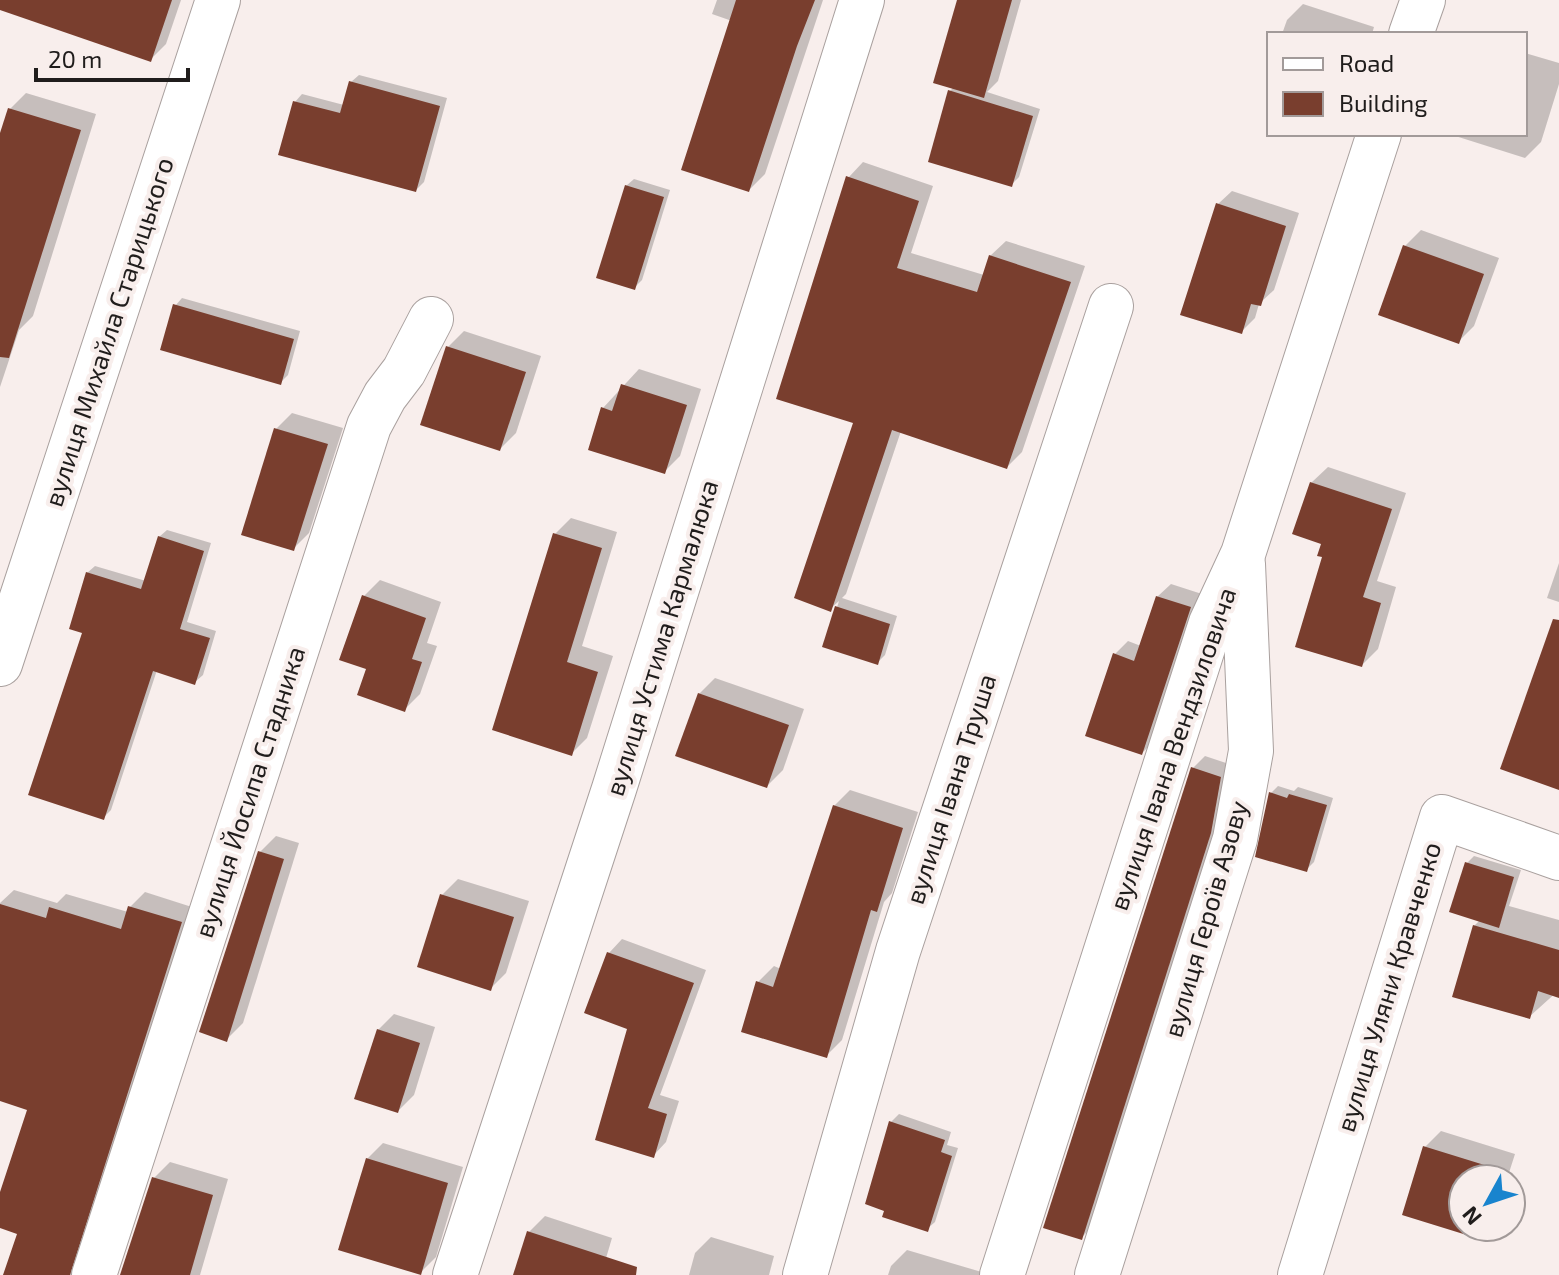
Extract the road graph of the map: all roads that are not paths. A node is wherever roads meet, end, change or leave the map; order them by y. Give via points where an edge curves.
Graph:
1 (218, 0) edge
2 (862, 0) edge
3 (1423, 0) edge
4 (1412, 32) edge
5 (1378, 136) edge
6 (1111, 306) dead end
7 (431, 319) dead end
8 (1243, 554) junction
9 (0, 664) edge
10 (1559, 858) edge
11 (94, 1275) edge
12 (455, 1275) edge
13 (805, 1275) edge
14 (1002, 1275) edge
15 (1097, 1275) edge
16 (1300, 1275) edge

1 - 9 street, вулиця Михайла Старицького
2 - 12 street, вулиця Устима Кармалюка
3 - 4 street
5 - 8 street, вулиця Івана Вендзиловича
6 - 13 street, вулиця Івана Труша via 898,951
7 - 11 street, вулиця Йосипа Стадника via 369,426
8 - 14 street, вулиця Івана Вендзиловича via 1211,623
8 - 15 street, вулиця Героїв Азову via 1251,751 1235,839
10 - 16 street, вулиця Уляни Кравченко via 1442,817

